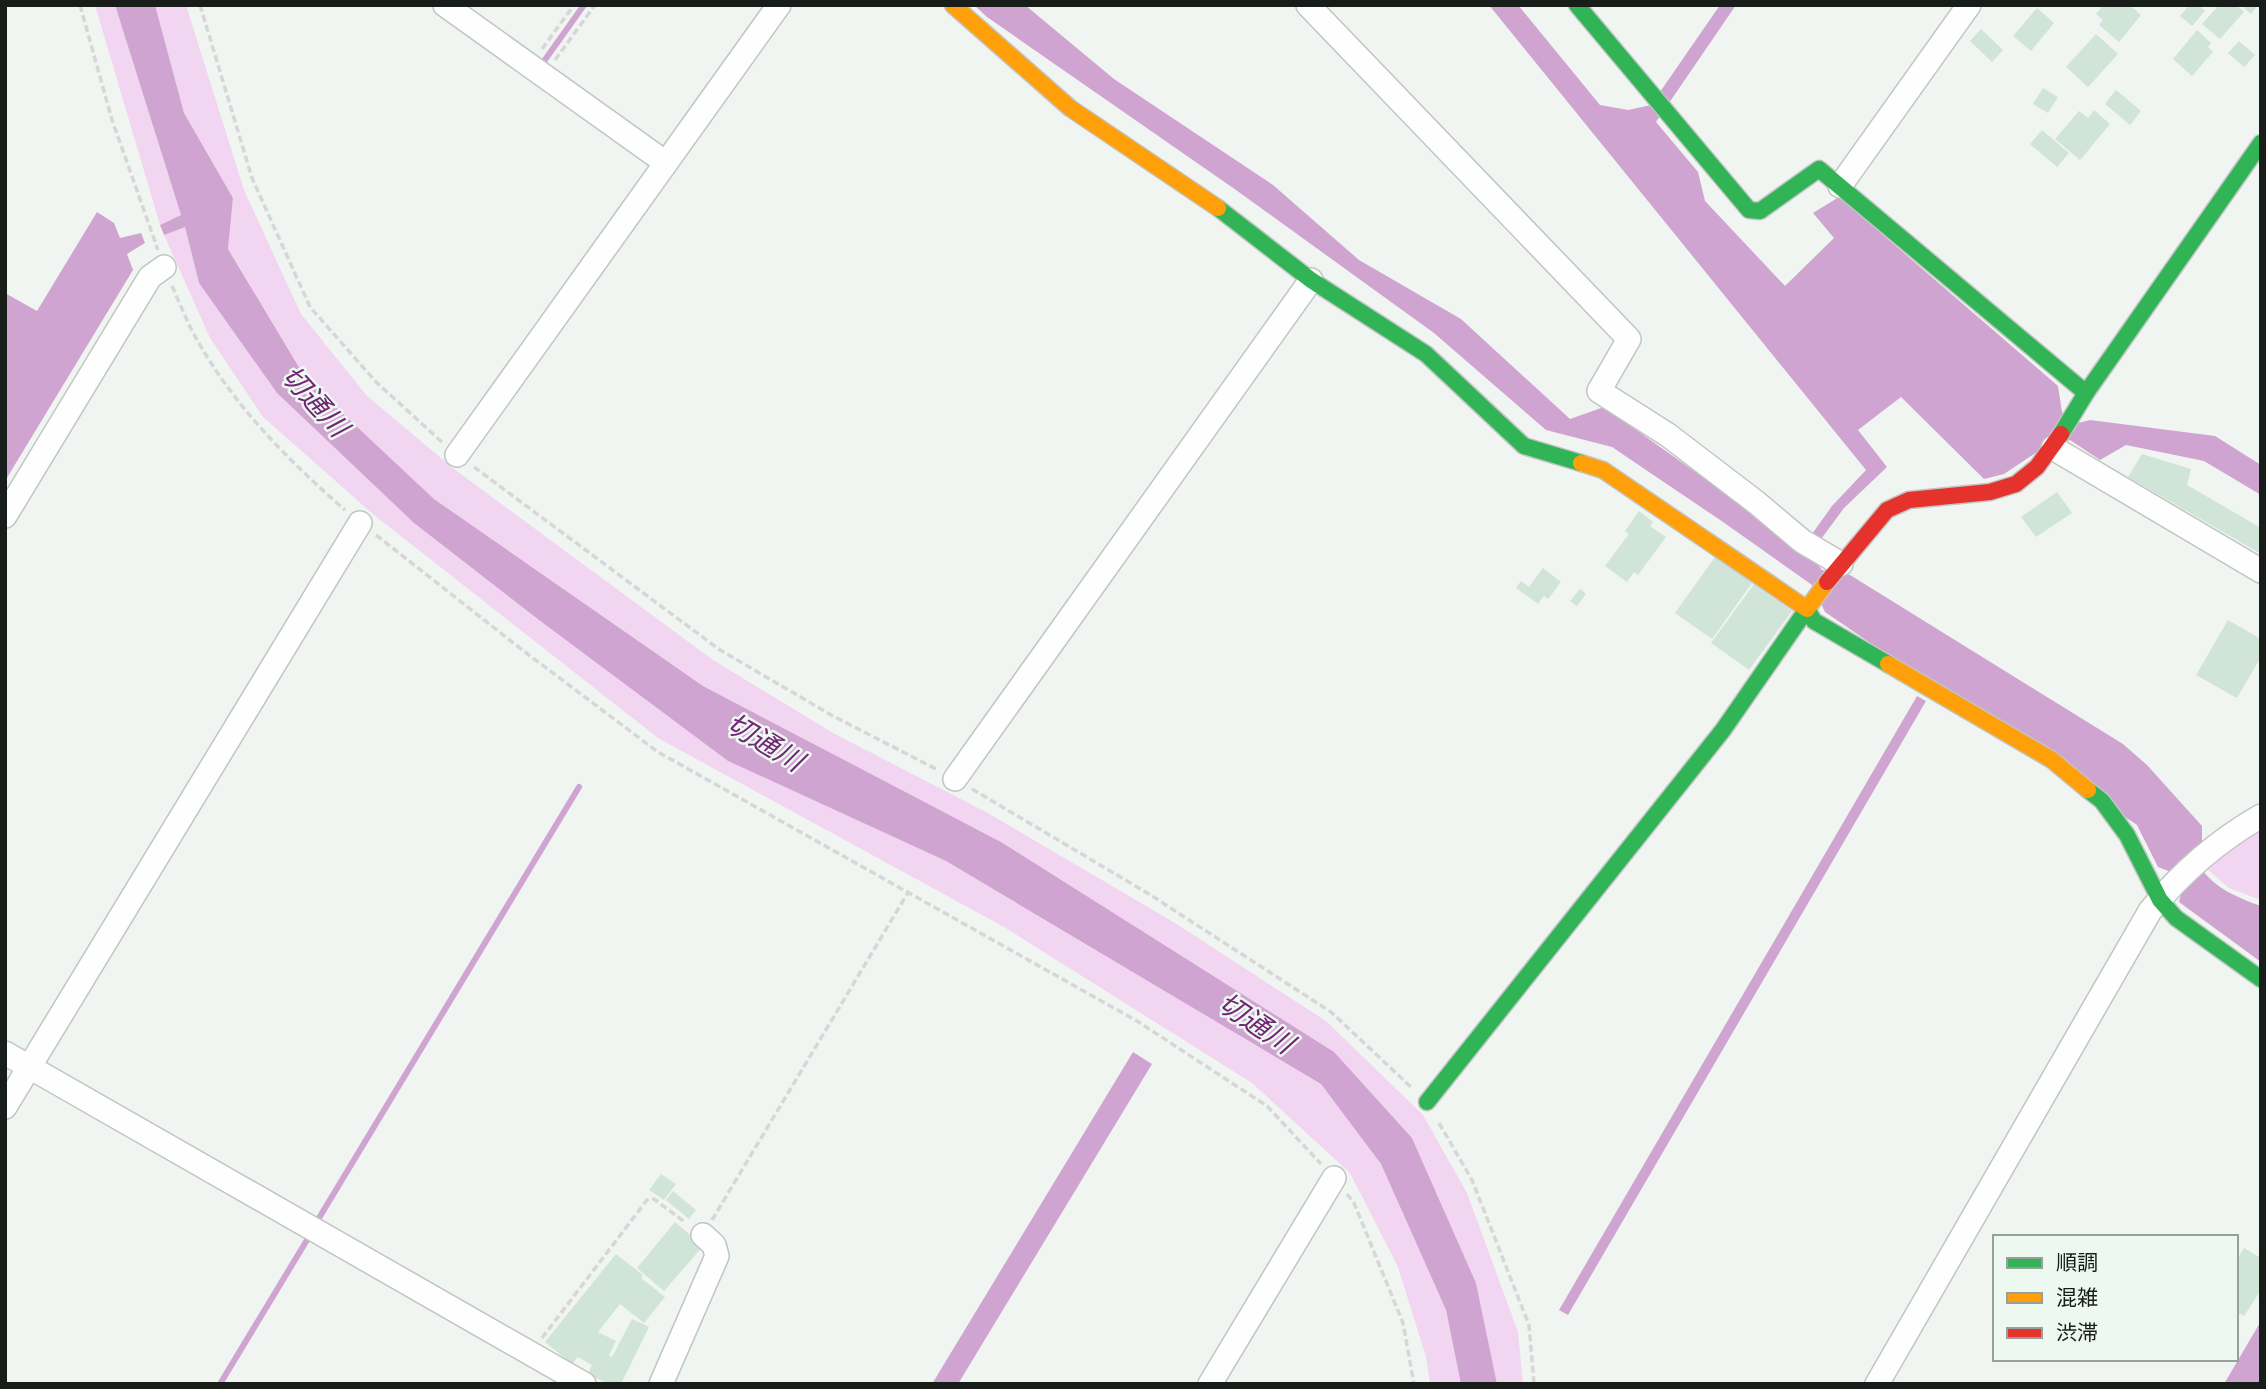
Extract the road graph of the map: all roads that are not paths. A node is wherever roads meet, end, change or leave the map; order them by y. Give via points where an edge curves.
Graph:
1 (445, 5) edge
2 (779, 5) edge
3 (953, 5) edge
4 (1308, 5) edge
5 (1577, 5) edge
6 (1969, 5) edge
7 (2261, 143) edge
8 (666, 163) junction
9 (1840, 186) junction
10 (164, 267) road end
11 (1311, 280) junction
12 (2086, 393) junction
13 (2056, 444) junction
14 (457, 454) road end
15 (5, 516) edge
16 (360, 523) road end
17 (1837, 570) junction
18 (2261, 571) edge
19 (1807, 609) junction
20 (955, 779) road end
21 (2261, 816) edge
22 (2167, 892) junction
23 (2261, 979) edge
24 (5, 1053) edge
25 (30, 1067) junction
26 (1427, 1102) road end
27 (5, 1107) edge
28 (1334, 1178) road end
29 (703, 1235) road end
30 (584, 1384) edge
31 (661, 1384) edge
32 (1210, 1384) edge
33 (1877, 1384) edge

1 - 8 street
2 - 8 street
3 - 11 street via 1070,108 1203,197
4 - 17 street via 1629,340 1599,391 1668,435
5 - 9 street via 1749,210 1760,211 1819,169
6 - 9 street
7 - 12 street
8 - 14 street
9 - 12 street
10 - 15 street via 150,277
11 - 19 street via 1426,354 1524,446 1603,470
11 - 20 street
12 - 13 street
13 - 17 street via 2016,484 1990,492 1909,500 1887,510
13 - 18 street
16 - 25 street
17 - 19 street
19 - 22 street via 1814,621 2052,760 2102,801
19 - 26 street via 1723,730
21 - 22 street via 2232,833
22 - 23 street via 2176,918
22 - 33 street via 2136,936
24 - 25 street
25 - 27 street
25 - 30 street
28 - 32 street
29 - 31 street via 714,1245 717,1256

